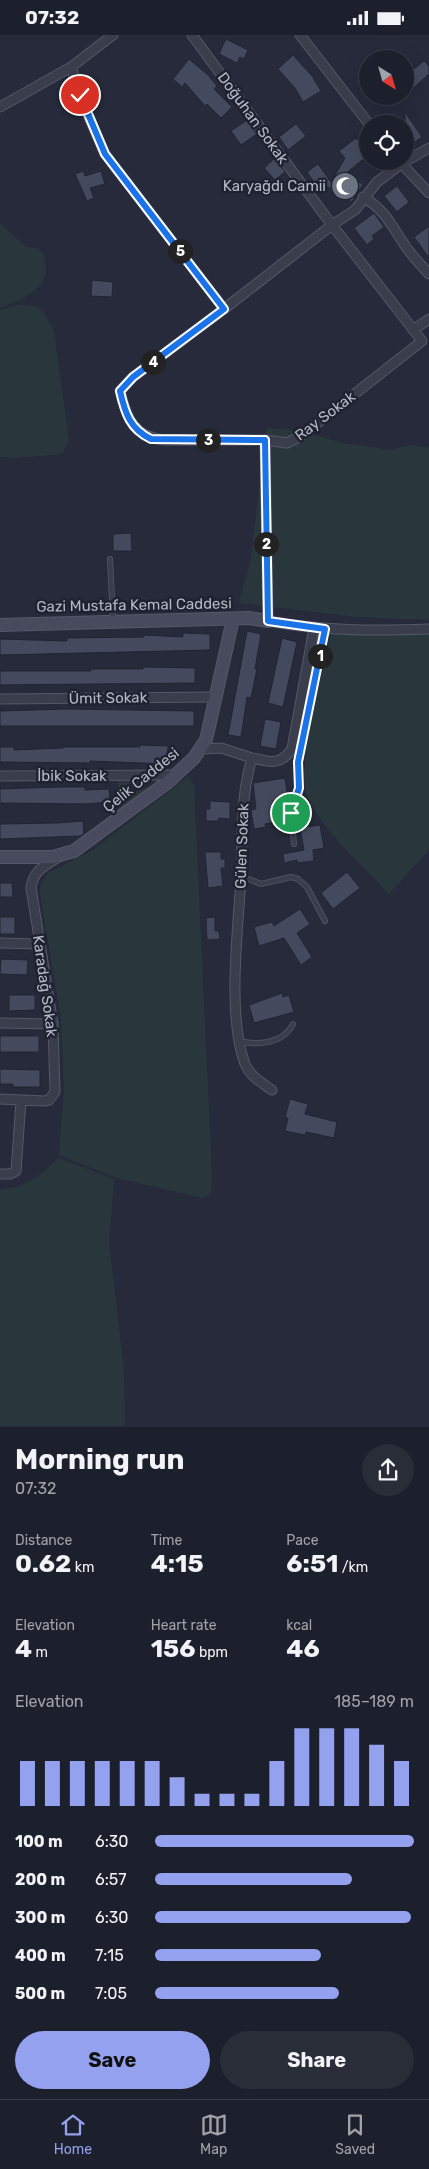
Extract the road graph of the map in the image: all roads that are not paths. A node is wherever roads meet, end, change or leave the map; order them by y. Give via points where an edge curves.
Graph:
1 (112, 35) edge
2 (192, 35) edge
3 (300, 35) edge
4 (71, 67) junction
5 (0, 107) edge
6 (362, 115) edge
7 (429, 148) edge
8 (414, 156) edge
9 (391, 170) edge
10 (407, 170) edge
11 (429, 193) edge
12 (362, 197) junction
13 (332, 225) junction
14 (429, 274) edge
15 (224, 309) junction
16 (429, 319) edge
17 (413, 330) junction
18 (422, 341) joint
19 (265, 440) junction
20 (110, 559) dead end
21 (233, 619) junction
22 (113, 621) junction
23 (268, 621) junction
24 (0, 625) edge
25 (314, 628) junction
26 (325, 629) junction
27 (429, 629) edge
28 (216, 697) junction
29 (0, 699) edge
30 (202, 749) junction
31 (252, 758) junction
32 (175, 775) junction
33 (0, 777) edge
34 (294, 844) dead end
35 (61, 855) junction
36 (0, 857) edge
37 (241, 876) junction
38 (325, 921) dead end
39 (0, 943) edge
40 (39, 944) junction
41 (0, 1023) edge
42 (53, 1024) junction
43 (293, 1025) dead end
44 (239, 1041) junction
45 (272, 1090) dead end
46 (0, 1099) edge
47 (20, 1101) junction
48 (0, 1174) edge

1 - 4 street
2 - 13 street, Doğuhan Sokak
3 - 6 street
4 - 5 street
4 - 15 street via 105,154
7 - 8 street, Ray Sokak
9 - 12 street, Ray Sokak
10 - 11 street
12 - 13 street, Ray Sokak via 349,215
12 - 14 street via 387,217 404,245
13 - 15 street, Ray Sokak
13 - 17 street, Doğuhan Sokak
15 - 19 street, Ray Sokak via 133,377 120,391 123,404 140,434 151,439
16 - 17 street
17 - 18 street, Doğuhan Sokak
18 - 19 street, Ray Sokak via 301,436 287,443
19 - 23 street
20 - 22 lane
21 - 22 street, Gazi Mustafa Kemal Caddesi
21 - 23 street, Gazi Mustafa Kemal Caddesi
21 - 28 street, Çelik Caddesi
22 - 24 street, Gazi Mustafa Kemal Caddesi
23 - 25 street
25 - 26 street
25 - 31 street via 292,749 280,761
26 - 27 street
26 - 34 lane via 298,762 299,788 291,813
28 - 29 street, Ümit Sokak
28 - 30 street, Çelik Caddesi
30 - 31 street via 221,748
30 - 32 street, Çelik Caddesi
31 - 37 street, Gülen Sokak via 244,792
32 - 33 street, İbik Sokak
32 - 35 street, Çelik Caddesi via 86,843
35 - 36 street, Çelik Caddesi
35 - 40 street, Karadağ Sokak via 39,869 31,883
37 - 38 lane via 262,884 291,877 298,879 307,887
37 - 44 street, Gülen Sokak via 235,982
39 - 40 street
40 - 42 street, Karadağ Sokak
41 - 42 street
42 - 47 street, Karadağ Sokak via 55,1092 48,1100
43 - 44 lane via 281,1038 256,1044
44 - 45 street, Gülen Sokak via 248,1070
46 - 47 street, Karadağ Sokak
47 - 48 street via 16,1171

